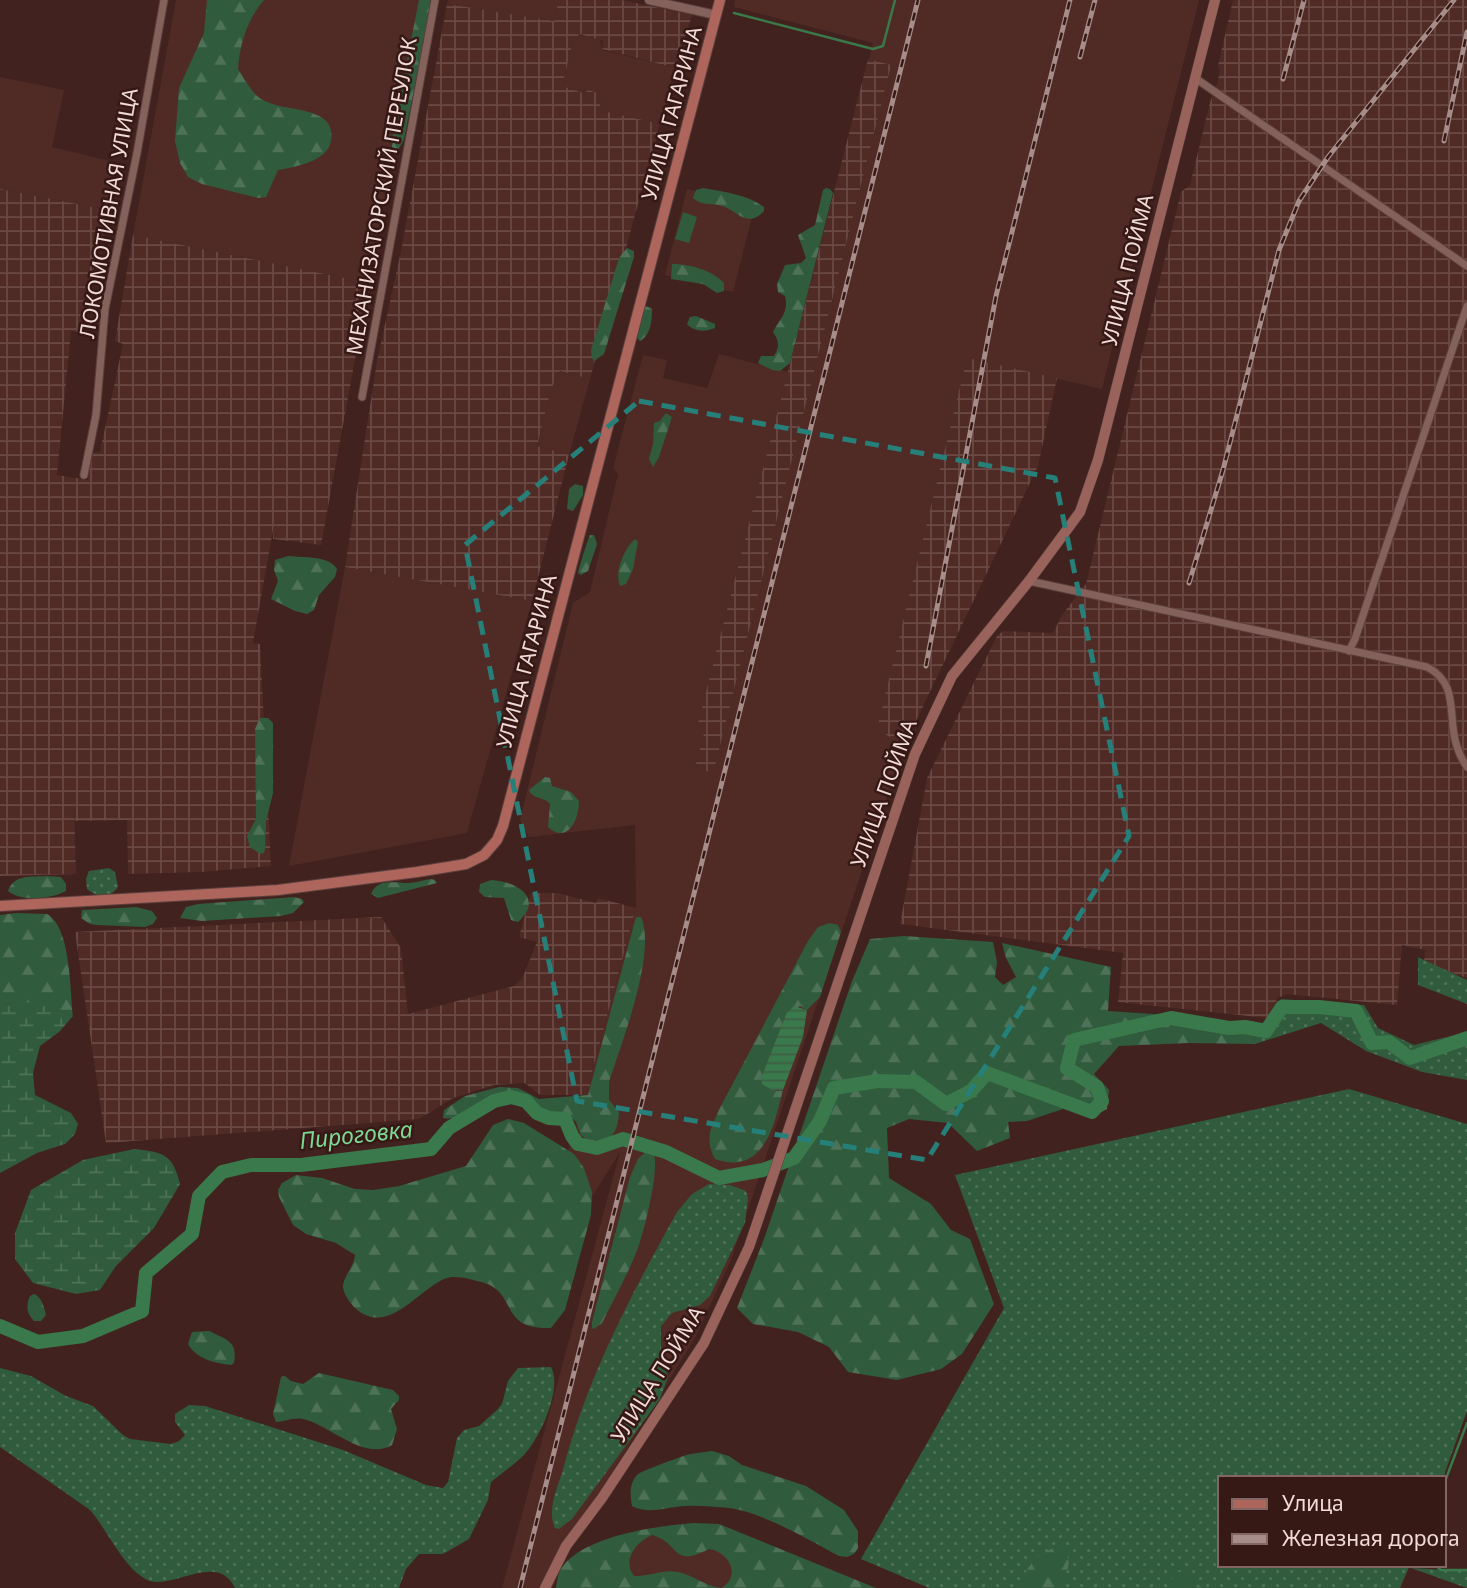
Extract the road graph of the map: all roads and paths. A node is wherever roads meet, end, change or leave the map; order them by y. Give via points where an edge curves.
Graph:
1 (164, 0) edge
2 (435, 0) edge
3 (649, 0) edge
4 (720, 0) edge
5 (1215, 0) edge
6 (716, 15) junction
7 (1195, 78) junction
8 (1467, 266) edge
9 (1467, 306) edge
10 (362, 397) dead end
11 (84, 475) dead end
12 (1029, 581) junction
13 (1349, 651) junction
14 (1467, 767) edge
15 (0, 906) edge
16 (545, 1588) edge

1 - 11 street, ЛОКОМОТИВНАЯ УЛИЦА via 105,309 96,415
2 - 10 street, МЕХАНИЗАТОРСКИЙ ПЕРЕУЛОК
3 - 6 street
4 - 6 main road, УЛИЦА ГАГАРИНА
5 - 7 main road, УЛИЦА ПОЙМА
6 - 15 main road, УЛИЦА ГАГАРИНА via 503,826 492,846 466,864 367,880 278,890
7 - 8 street
7 - 12 main road, УЛИЦА ПОЙМА via 1090,489 1080,512
9 - 13 street
12 - 13 street
12 - 16 main road, УЛИЦА ПОЙМА via 952,676 923,733 749,1247 704,1343 566,1546
13 - 14 street via 1427,667 1450,679 1459,699 1456,744

